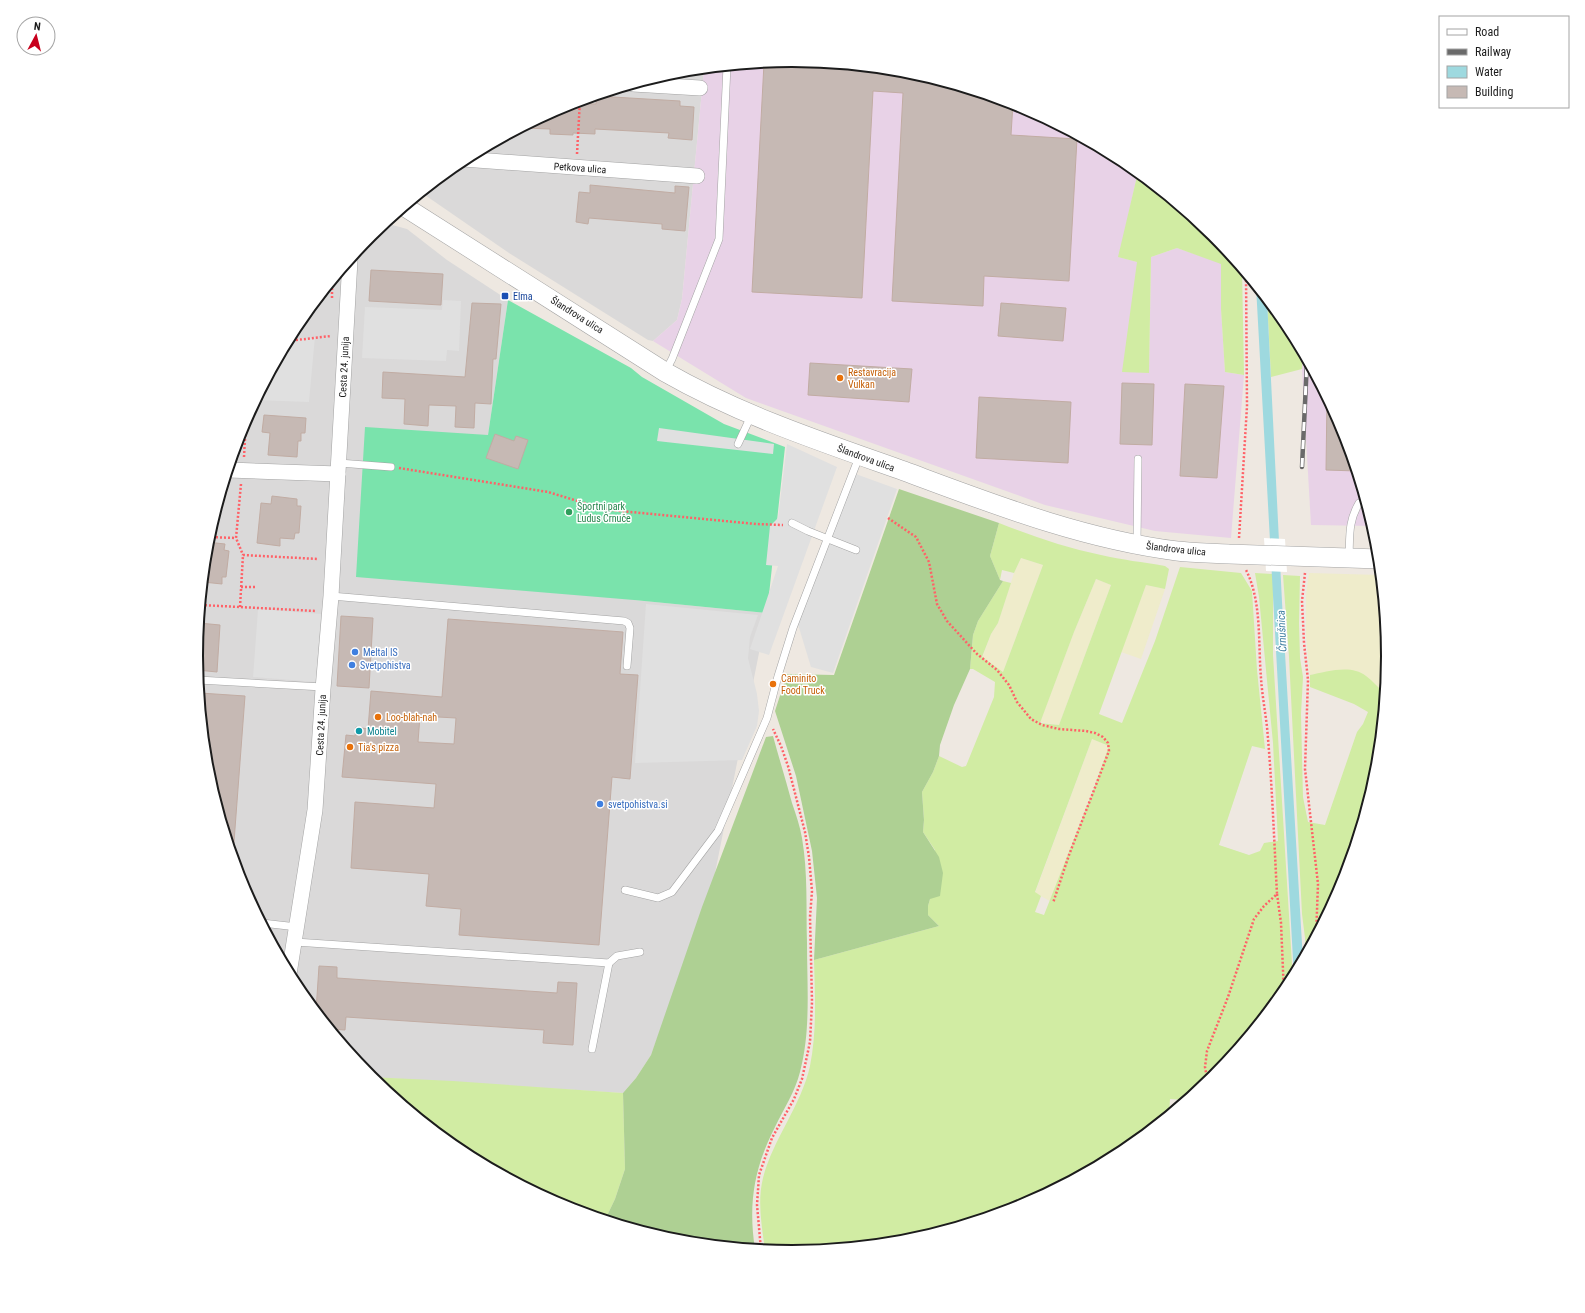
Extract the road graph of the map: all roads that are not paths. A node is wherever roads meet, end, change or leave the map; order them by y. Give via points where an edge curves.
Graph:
1 (727, 71) edge
2 (649, 85) edge
3 (700, 88) dead end
4 (475, 160) edge
5 (697, 176) dead end
6 (409, 209) edge
7 (350, 267) edge
8 (665, 372) junction
9 (751, 416) junction
10 (738, 444) dead end
11 (860, 456) junction
12 (1138, 459) dead end
13 (390, 467) road end
14 (339, 468) junction
15 (236, 470) edge
16 (1361, 502) edge
17 (792, 524) road end
18 (828, 539) junction
19 (1137, 544) junction
20 (856, 550) dead end
21 (1349, 558) junction
22 (1374, 558) edge
23 (331, 596) junction
24 (627, 666) dead end
25 (204, 680) edge
26 (323, 687) junction
27 (625, 890) dead end
28 (268, 924) edge
29 (298, 927) junction
30 (295, 942) junction
31 (640, 952) dead end
32 (609, 963) junction
33 (291, 965) edge
34 (592, 1049) dead end

1 - 8 lane via 719,239 675,354
2 - 3 street
4 - 5 street, Petkova ulica
6 - 8 street, Šlandrova ulica
7 - 14 street, Cesta 24. junija
8 - 9 street, Šlandrova ulica
9 - 10 lane
9 - 11 street, Šlandrova ulica
11 - 18 lane
11 - 19 street, Šlandrova ulica via 1030,516 1110,540
12 - 19 lane
13 - 14 lane
14 - 15 street
14 - 23 street, Cesta 24. junija
16 - 21 lane via 1359,502 1349,529
17 - 18 lane
18 - 20 lane
18 - 27 lane via 793,628 767,718 718,831 672,892 658,898
19 - 21 street, Šlandrova ulica via 1178,551
21 - 22 street, Šlandrova ulica
23 - 24 lane via 624,621 630,628
23 - 26 street, Cesta 24. junija
25 - 26 lane
26 - 29 street, Cesta 24. junija via 315,810
28 - 29 lane
29 - 30 street, Cesta 24. junija
30 - 32 lane
30 - 33 street, Cesta 24. junija
31 - 32 lane via 617,956
32 - 34 lane

